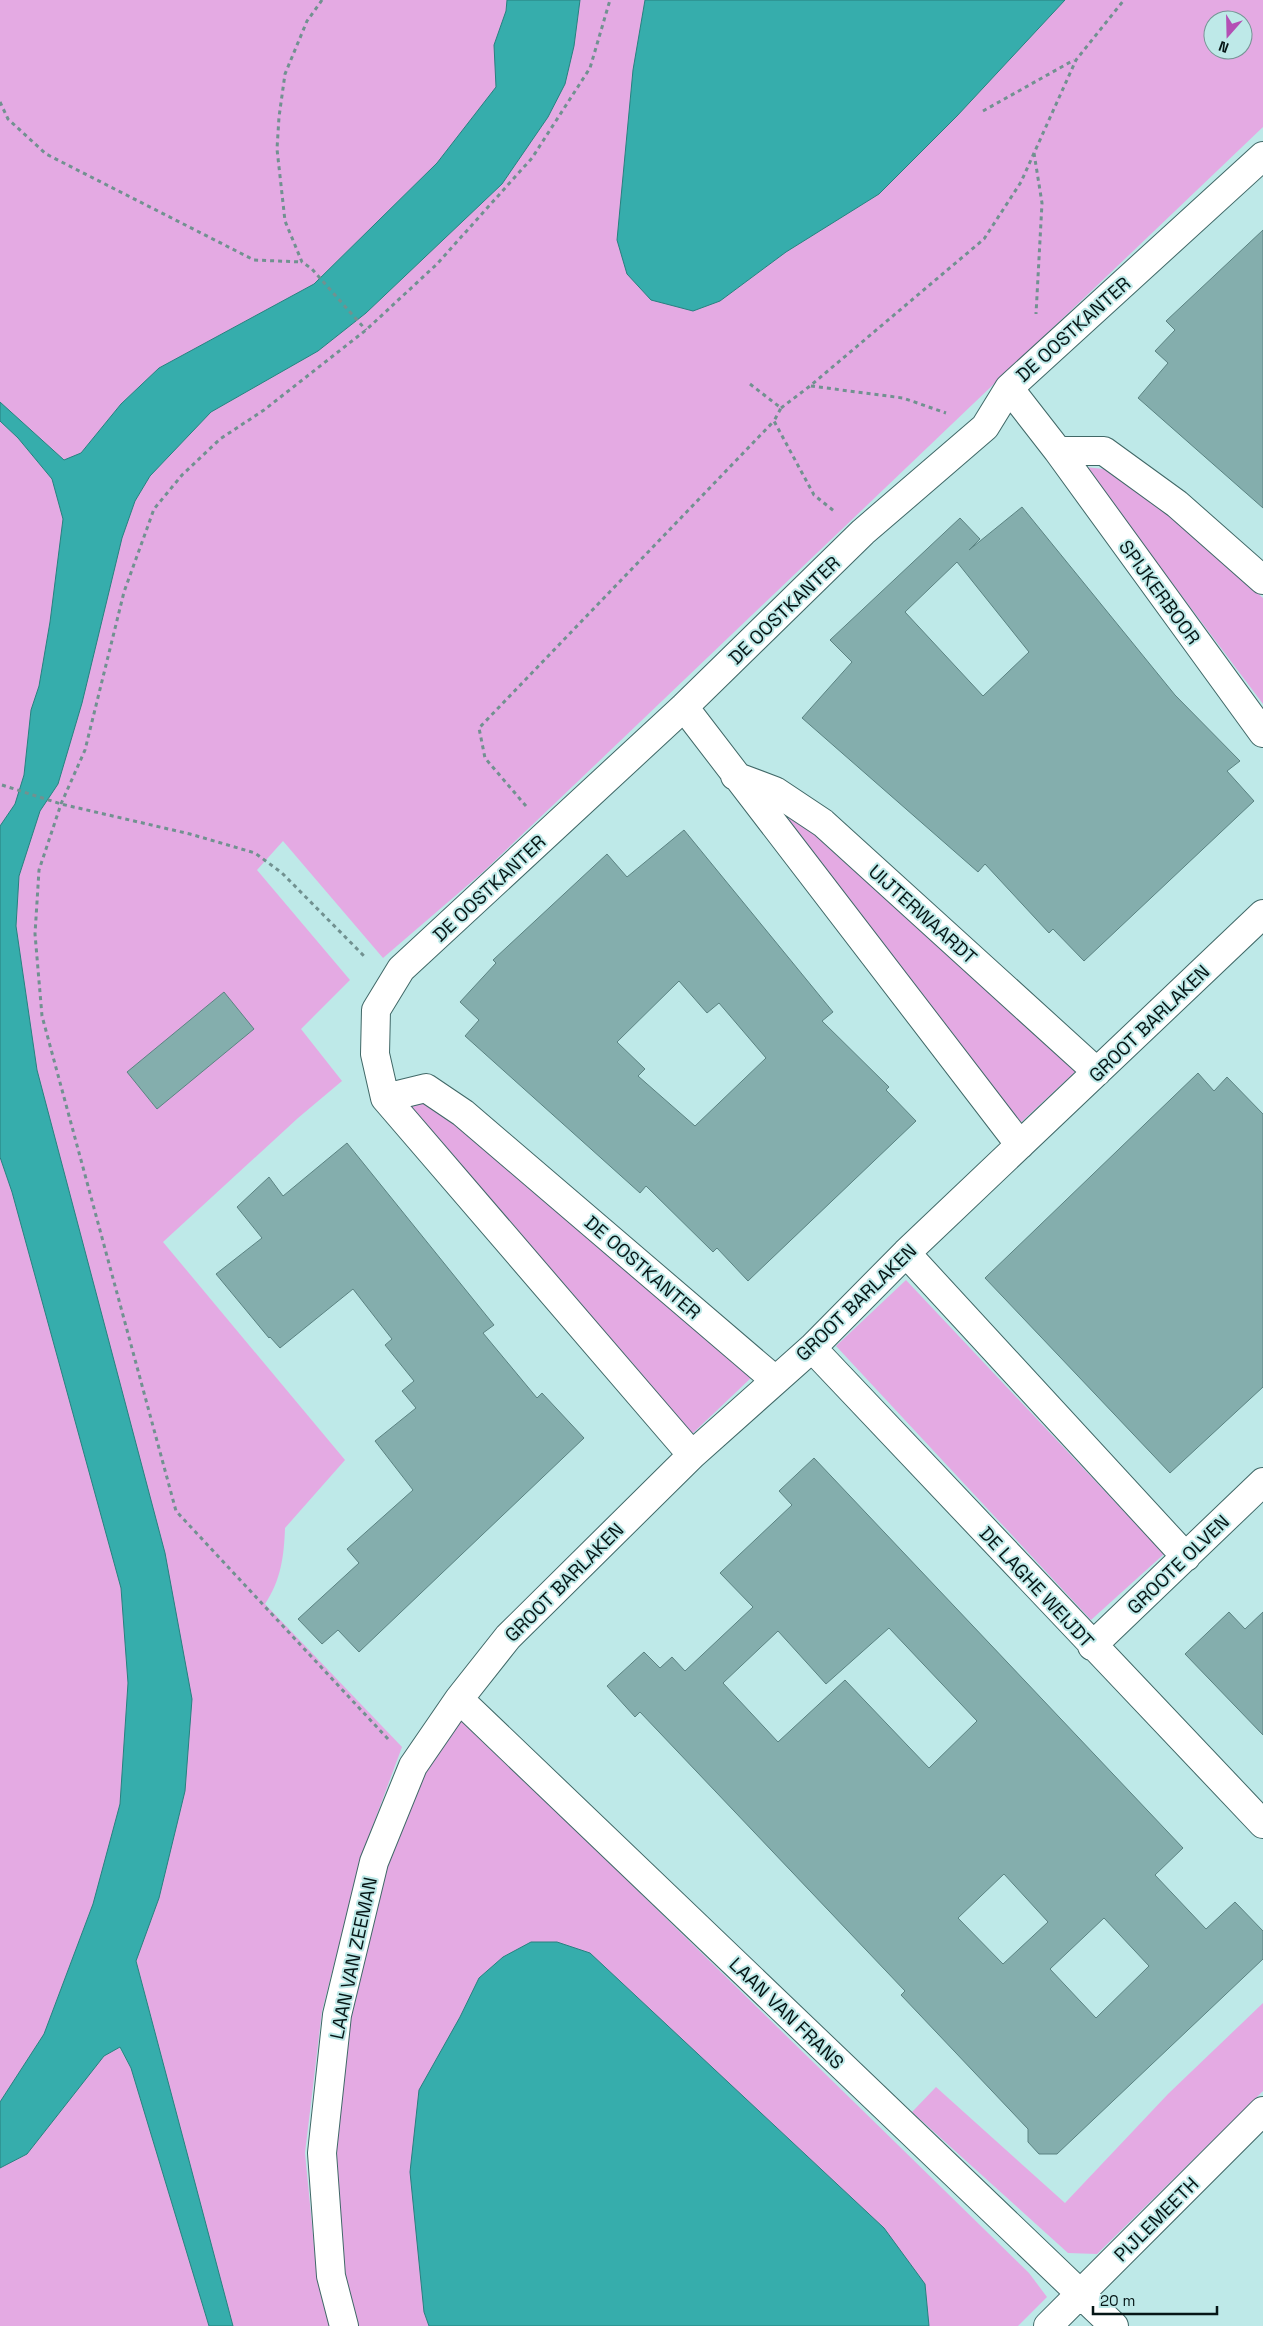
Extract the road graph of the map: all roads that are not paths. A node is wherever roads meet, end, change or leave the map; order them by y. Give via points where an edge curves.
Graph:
1 (1263, 156) edge
2 (1008, 388) junction
3 (1058, 451) junction
4 (1263, 580) edge
5 (684, 707) junction
6 (1263, 733) edge
7 (735, 776) junction
8 (1263, 914) edge
9 (1097, 1072) junction
10 (384, 1098) junction
11 (1020, 1145) junction
12 (906, 1253) junction
13 (812, 1348) junction
14 (775, 1380) junction
15 (692, 1455) junction
16 (1263, 1482) edge
17 (1186, 1556) junction
18 (1092, 1646) junction
19 (459, 1699) junction
20 (1263, 1824) edge
21 (1263, 2111) edge
22 (1081, 2294) junction
23 (344, 2326) edge
24 (1048, 2326) edge
25 (1114, 2326) edge

1 - 2 street, DE OOSTKANTER
2 - 3 street, SPIJKERBOOR
2 - 5 street, DE OOSTKANTER via 985,427 862,532
3 - 4 street via 1104,451 1177,504
3 - 6 street, SPIJKERBOOR
5 - 7 street
5 - 10 street, DE OOSTKANTER via 401,969 376,1010 375,1054
7 - 9 street, UIJTERWAARDT via 775,791 823,823
7 - 11 street
8 - 9 street, GROOT BARLAKEN
9 - 11 street, GROOT BARLAKEN
10 - 14 street, DE OOSTKANTER via 426,1088 463,1113
10 - 15 street, DE OOSTKANTER
11 - 12 street, GROOT BARLAKEN
12 - 13 street, GROOT BARLAKEN
12 - 17 street
13 - 14 street, GROOT BARLAKEN
13 - 18 street, DE LAGHE WEIJDT
14 - 15 street, GROOT BARLAKEN
15 - 19 street, GROOT BARLAKEN via 508,1637
16 - 17 street, GROOTE OLVEN
17 - 18 street, GROOTE OLVEN
18 - 20 street, DE LAGHE WEIJDT
19 - 22 street, LAAN VAN FRANS
19 - 23 street, LAAN VAN ZEEMAN via 413,1766 374,1862 337,2015 322,2153 331,2276
21 - 22 street, PIJLEMEETH
22 - 24 street, PIJLEMEETH
22 - 25 street, LAAN VAN FRANS

